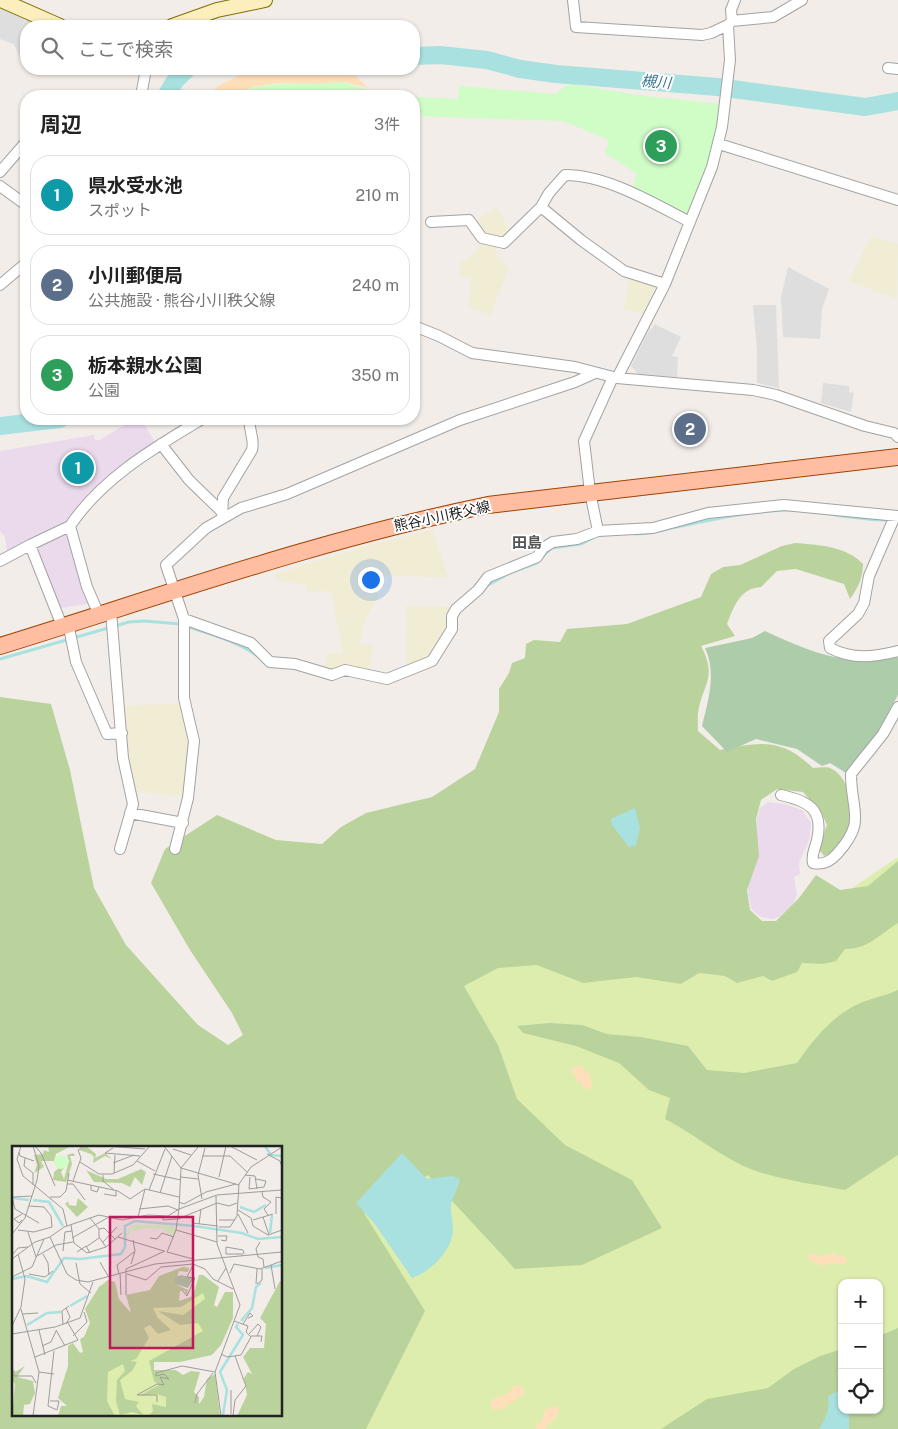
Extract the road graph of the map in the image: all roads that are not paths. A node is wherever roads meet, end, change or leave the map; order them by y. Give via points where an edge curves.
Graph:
1 (1, 0) edge
2 (265, 0) edge
3 (573, 0) edge
4 (735, 0) edge
5 (802, 0) edge
6 (46, 20) edge
7 (189, 20) edge
8 (730, 23) junction
9 (145, 75) edge
10 (142, 90) edge
11 (719, 144) junction
12 (20, 149) edge
13 (0, 172) edge
14 (0, 186) edge
15 (898, 200) edge
16 (20, 201) edge
17 (541, 207) junction
18 (431, 222) dead end
19 (690, 222) junction
20 (20, 268) edge
21 (665, 284) junction
22 (0, 285) edge
23 (420, 328) edge
24 (595, 373) junction
25 (615, 378) junction
26 (192, 425) edge
27 (248, 425) edge
28 (898, 438) edge
29 (161, 444) junction
30 (898, 457) edge
31 (590, 492) junction
32 (221, 514) junction
33 (897, 516) edge
34 (70, 526) junction
35 (598, 531) junction
36 (30, 545) junction
37 (0, 561) edge
38 (175, 591) junction
39 (105, 613) junction
40 (184, 619) junction
41 (66, 627) junction
42 (0, 646) edge
43 (898, 652) edge
44 (898, 707) edge
45 (122, 733) junction
46 (781, 795) dead end
47 (130, 813) junction
48 (184, 823) junction
49 (120, 849) dead end
50 (175, 849) dead end

1 - 6 street
2 - 7 street via 217,10
3 - 8 street via 576,27 702,35
4 - 8 street
5 - 8 street via 773,17
8 - 11 street via 730,60
9 - 10 street
11 - 15 street
11 - 19 street
12 - 13 street
14 - 16 street
17 - 18 street via 504,243 482,238 469,220
17 - 19 street via 565,175 578,175 632,192
17 - 21 street via 624,271
19 - 21 street
20 - 22 street
21 - 25 street
23 - 24 street via 472,353 575,367
24 - 25 street
24 - 32 street via 460,420 287,494
25 - 28 street via 720,386 776,395 894,433
25 - 31 street via 584,441
26 - 29 street
27 - 32 street via 254,441 252,450 223,498
29 - 32 street
29 - 34 street via 139,458 91,499
30 - 31 main road, 熊谷小川秩父線
31 - 35 street
31 - 38 main road, 熊谷小川秩父線 via 488,505 387,527
32 - 38 street via 166,565
33 - 35 street via 784,505 708,513 653,528
33 - 43 street via 869,576 864,603 858,614 829,641 830,648 847,656
34 - 36 street
34 - 39 street via 87,587
35 - 40 street via 577,539 553,542 537,557 488,577 456,609 452,616 452,629 432,661 387,680 345,670 332,675 295,664 270,662 251,643
36 - 37 street
36 - 41 street
38 - 39 main road, 熊谷小川秩父線
38 - 40 street
39 - 41 main road, 熊谷小川秩父線
39 - 45 street
40 - 48 street via 184,698 194,741
41 - 42 main road, 熊谷小川秩父線
41 - 45 street via 76,662 107,734
44 - 46 street via 851,774 855,826 850,839 832,860 821,865 813,863 819,824 814,810 806,802
45 - 47 street via 133,804
47 - 48 street
47 - 49 street
48 - 50 street

